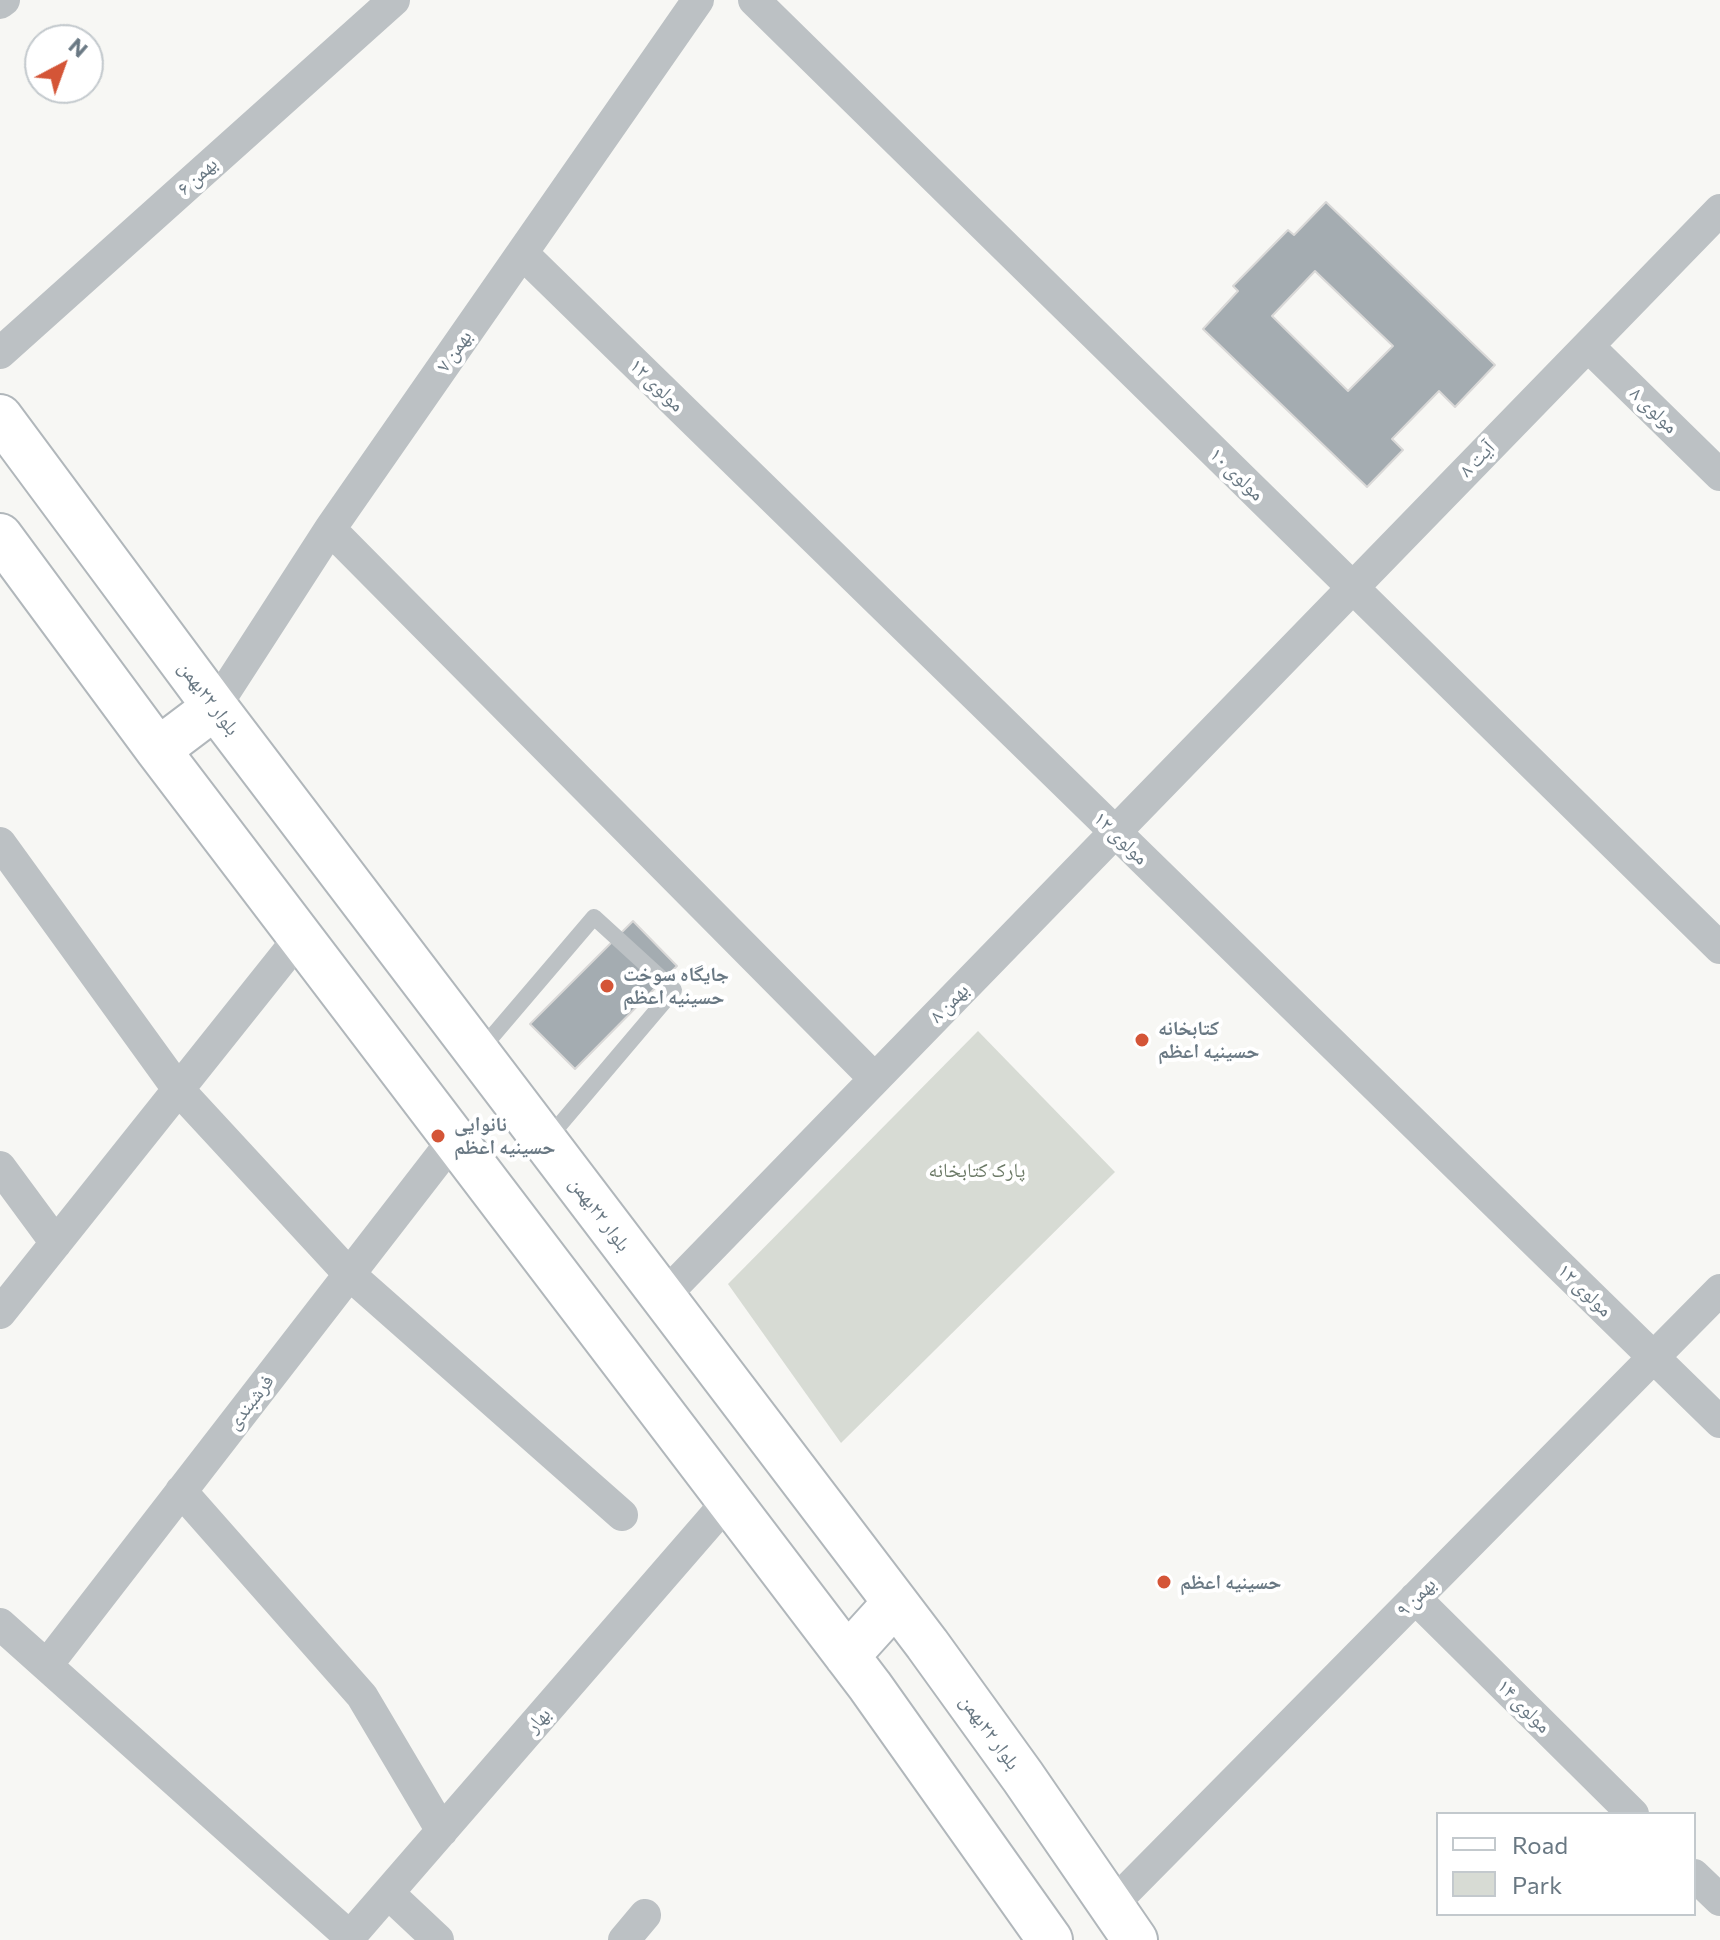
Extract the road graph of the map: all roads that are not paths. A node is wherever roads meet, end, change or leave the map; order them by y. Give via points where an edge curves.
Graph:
1 (394, 0) edge
2 (698, 0) edge
3 (754, 0) edge
4 (1720, 210) edge
5 (522, 253) junction
6 (1588, 346) junction
7 (0, 353) edge
8 (0, 417) edge
9 (1720, 475) edge
10 (330, 529) junction
11 (4, 551) edge
12 (1352, 587) junction
13 (215, 707) junction
14 (1234, 709) joint
15 (158, 750) junction
16 (1115, 832) junction
17 (0, 843) edge
18 (300, 937) junction
19 (1720, 948) edge
20 (478, 1054) junction
21 (875, 1079) junction
22 (178, 1089) junction
23 (454, 1139) junction
24 (545, 1142) junction
25 (0, 1167) edge
26 (56, 1243) junction
27 (349, 1274) junction
28 (1720, 1290) edge
29 (663, 1297) junction
30 (0, 1313) edge
31 (1653, 1357) junction
32 (1720, 1422) edge
33 (181, 1491) junction
34 (728, 1501) junction
35 (622, 1515) dead end
36 (1415, 1598) junction
37 (895, 1603) junction
38 (0, 1624) edge
39 (847, 1656) junction
40 (47, 1665) junction
41 (1631, 1812) edge
42 (442, 1831) junction
43 (1696, 1877) edge
44 (388, 1893) junction
45 (1720, 1900) edge
46 (645, 1915) dead end
47 (1123, 1922) edge
48 (348, 1939) edge
49 (438, 1940) edge
50 (624, 1940) edge
51 (1050, 1940) edge

1 - 7 street, بهمن ۶
2 - 5 street, بهمن ۷
3 - 12 street, مولوی ۱۰
4 - 6 street, آیت ۸
5 - 10 street, بهمن ۷
5 - 16 street, مولوی ۱۲
6 - 9 street, مولوی ۸
6 - 12 street, آیت ۸
8 - 13 main road, بلوار ۲۲بهمن
10 - 13 street, بهمن ۷
10 - 21 street
11 - 15 main road
12 - 14 street, آیت ۸
12 - 19 street, مولوی ۱۰
13 - 15 main road
13 - 20 main road, بلوار ۲۲بهمن
14 - 16 street, بهمن ۸
15 - 18 main road
16 - 21 street, بهمن ۸
16 - 31 street, مولوی ۱۲
17 - 22 street
18 - 22 street
18 - 23 main road
20 - 24 main road, بلوار ۲۲بهمن
20 - 24 lane via 594,917 674,990
21 - 29 street, بهمن ۸
22 - 26 street
22 - 27 street
23 - 27 street, فرشبندی
23 - 34 main road
24 - 29 main road, بلوار ۲۲بهمن
25 - 26 street
26 - 30 street
27 - 33 street, فرشبندی
27 - 35 street
28 - 31 street, بهمن ۹
29 - 37 main road, بلوار ۲۲بهمن
31 - 32 street, مولوی ۱۲
31 - 36 street, بهمن ۹
33 - 40 street, فرشبندی
33 - 42 street via 362,1696
34 - 39 main road
34 - 42 street, بهار
36 - 41 street, مولوی ۱۴
36 - 47 street, بهمن ۹
37 - 39 main road
37 - 47 main road, بلوار ۲۲بهمن
38 - 40 street
39 - 51 main road
40 - 48 street
42 - 44 street, بهار
43 - 45 street
44 - 48 street, بهار
44 - 49 street
46 - 50 street

